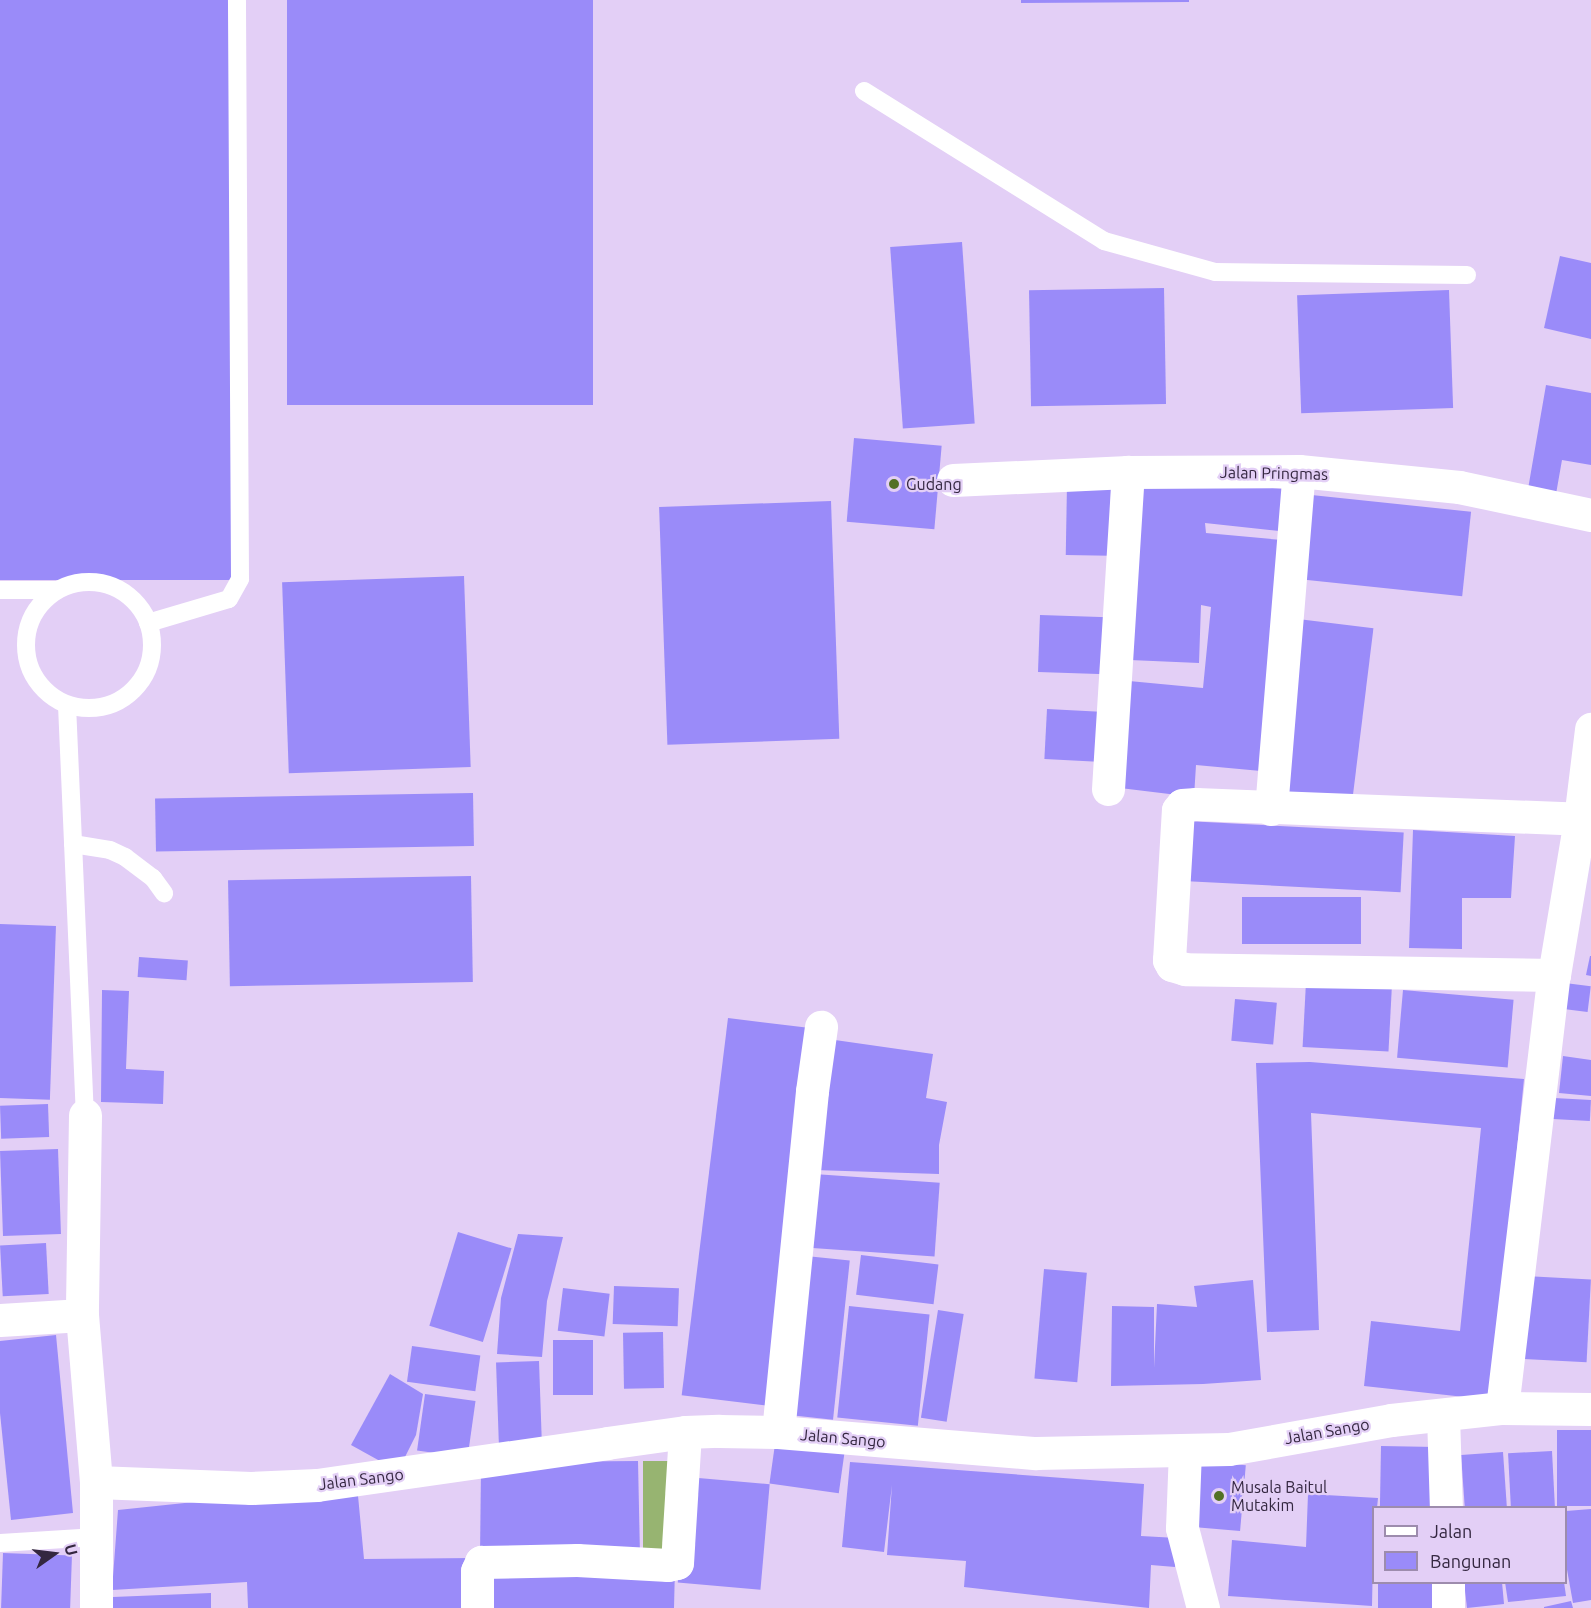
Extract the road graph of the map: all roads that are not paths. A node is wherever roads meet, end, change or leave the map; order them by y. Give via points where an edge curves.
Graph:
1 (237, 0) edge
2 (864, 91) dead end
3 (1467, 275) dead end
4 (1299, 471) junction
5 (1128, 472) junction
6 (953, 480) dead end
7 (1591, 515) edge
8 (0, 590) edge
9 (57, 590) junction
10 (148, 623) junction
11 (67, 705) junction
12 (1591, 729) edge
13 (1108, 789) dead end
14 (1271, 808) junction
15 (1580, 819) junction
16 (73, 844) junction
17 (164, 893) dead end
18 (1554, 975) junction
19 (821, 1027) dead end
20 (85, 1115) joint
21 (82, 1315) junction
22 (0, 1320) edge
23 (1502, 1408) junction
24 (1591, 1409) edge
25 (1443, 1415) junction
26 (685, 1432) junction
27 (778, 1432) junction
28 (1185, 1450) junction
29 (96, 1482) junction
30 (1446, 1506) edge
31 (97, 1536) junction
32 (0, 1543) edge
33 (1448, 1584) edge
34 (96, 1608) edge
35 (477, 1608) edge
36 (1203, 1608) edge
37 (1448, 1608) edge

1 - 10 lane via 240,579 229,599
2 - 3 lane via 1104,241 1215,272
4 - 5 street, Jalan Pringmas
4 - 7 street, Jalan Pringmas via 1460,487
4 - 14 street
5 - 6 street, Jalan Pringmas
5 - 13 street
8 - 9 lane
9 - 10 lane via 92,581 110,585 126,594
9 - 11 lane via 33,615 26,632 25,650 29,668 39,684
10 - 11 lane via 151,659 134,690 103,708
11 - 16 lane
12 - 15 street
14 - 15 street
14 - 18 street via 1196,804 1182,805 1178,810 1169,960 1172,965 1197,969
15 - 18 street
16 - 17 lane via 110,850 125,857 153,878
16 - 20 lane
18 - 23 street
19 - 27 street
20 - 21 street
21 - 22 street
21 - 29 street
23 - 24 street, Jalan Sango
23 - 25 street, Jalan Sango
25 - 28 street, Jalan Sango via 1391,1420 1229,1449
25 - 30 street
26 - 27 street, Jalan Sango
26 - 29 street, Jalan Sango via 317,1485 251,1488
26 - 35 street via 677,1563 481,1562 477,1570
27 - 28 street, Jalan Sango via 1036,1453
28 - 36 street via 1182,1528
29 - 31 street
31 - 32 lane
31 - 34 street
33 - 37 street

